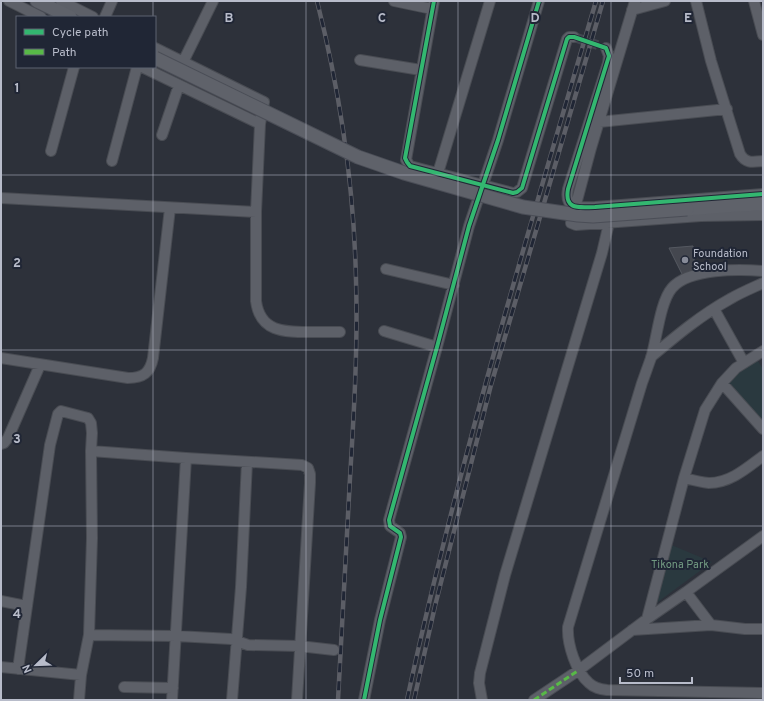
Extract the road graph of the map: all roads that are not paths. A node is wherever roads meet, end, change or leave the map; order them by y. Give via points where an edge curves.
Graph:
1 (9, 1) edge
2 (37, 1) edge
3 (61, 1) edge
4 (112, 1) edge
5 (213, 1) edge
6 (394, 1) edge
7 (490, 1) edge
8 (539, 1) edge
9 (665, 1) edge
10 (696, 1) edge
11 (754, 1) edge
12 (433, 5) edge
13 (634, 5) edge
14 (39, 16) edge
15 (68, 16) edge
16 (91, 16) edge
17 (105, 16) edge
18 (763, 35) edge
19 (574, 37) dead end
20 (156, 48) edge
21 (606, 48) dead end
22 (156, 58) edge
23 (360, 60) dead end
24 (184, 62) junction
25 (74, 68) edge
26 (137, 68) edge
27 (144, 68) edge
28 (421, 70) junction
29 (179, 85) junction
30 (727, 109) junction
31 (599, 122) junction
32 (260, 124) junction
33 (162, 135) dead end
34 (51, 151) dead end
35 (112, 161) dead end
36 (763, 161) edge
37 (438, 173) junction
38 (483, 185) junction
39 (763, 194) edge
40 (1, 198) edge
41 (763, 204) edge
42 (575, 207) junction
43 (170, 208) junction
44 (256, 212) junction
45 (763, 215) edge
46 (609, 223) junction
47 (386, 269) dead end
48 (763, 271) edge
49 (763, 283) edge
50 (454, 285) junction
51 (714, 309) junction
52 (384, 331) dead end
53 (340, 332) dead end
54 (438, 347) junction
55 (760, 353) edge
56 (651, 357) junction
57 (1, 358) edge
58 (744, 363) junction
59 (763, 364) edge
60 (40, 365) junction
61 (722, 383) junction
62 (763, 429) edge
63 (1, 444) edge
64 (91, 451) junction
65 (763, 456) edge
66 (186, 458) junction
67 (248, 462) junction
68 (684, 478) junction
69 (763, 536) edge
70 (686, 592) junction
71 (1, 601) edge
72 (26, 606) junction
73 (647, 619) junction
74 (763, 622) edge
75 (711, 625) junction
76 (632, 630) junction
77 (758, 630) edge
78 (89, 635) junction
79 (177, 636) junction
80 (236, 641) junction
81 (299, 646) junction
82 (334, 650) dead end
83 (1, 667) edge
84 (18, 669) junction
85 (579, 670) junction
86 (81, 674) junction
87 (124, 687) dead end
88 (173, 688) junction
89 (763, 693) edge
90 (79, 700) edge
91 (172, 700) edge
92 (232, 700) edge
93 (297, 700) edge
94 (364, 700) edge
95 (482, 700) edge
96 (534, 700) edge

1 - 14 street
2 - 15 main road
3 - 16 street
4 - 17 street
5 - 24 street
6 - 12 street
7 - 37 street
8 - 38 street
9 - 13 street
10 - 30 street via 711,61
11 - 18 street
12 - 28 street
13 - 31 street
19 - 38 street via 567,39 522,188 515,193
20 - 24 street
21 - 42 street via 608,63 568,189 569,203
22 - 41 main road, bridge via 358,157 477,195 524,207 593,216
23 - 28 street
24 - 32 street via 264,102
25 - 34 street
26 - 35 street
27 - 29 street
28 - 37 street via 406,160 410,166
29 - 32 street
29 - 33 street
30 - 31 street
30 - 36 street via 742,158 748,162
31 - 42 street
32 - 44 street
37 - 38 street
38 - 50 street via 469,226
39 - 42 street
40 - 43 street
42 - 46 street via 570,222 573,224
43 - 44 street
43 - 60 street via 150,370 139,377 128,378
44 - 53 street via 256,301 259,314 269,324 282,331
45 - 46 street via 701,216
46 - 95 street via 505,575 480,673
47 - 50 street
48 - 56 street via 713,271 689,277 672,287 666,300
49 - 51 street
50 - 54 street
51 - 56 street
51 - 58 street
52 - 54 street
54 - 94 street via 389,520 390,526 400,533 401,537 380,620
55 - 58 street
55 - 59 street
56 - 85 street via 568,627 570,647
57 - 60 street
58 - 61 street
60 - 63 street via 8,438
61 - 62 street
61 - 68 street via 705,410
64 - 66 street
64 - 72 street via 91,427 88,418 60,412 52,436
64 - 78 street
65 - 68 street via 724,481 708,483
66 - 67 street
66 - 79 street
67 - 80 street
67 - 81 street via 302,465 310,471
68 - 73 street
69 - 70 street
70 - 73 street
70 - 75 street
71 - 72 street
72 - 84 street
73 - 76 street
74 - 77 street
75 - 76 street
75 - 77 street
76 - 85 street
78 - 79 street
78 - 86 street
79 - 80 street
79 - 88 street
80 - 81 street via 248,645
80 - 92 street
81 - 82 street
81 - 93 street
83 - 84 street
84 - 86 street
85 - 89 street via 590,684 598,689
85 - 96 street
86 - 90 street
87 - 88 street
88 - 91 street

